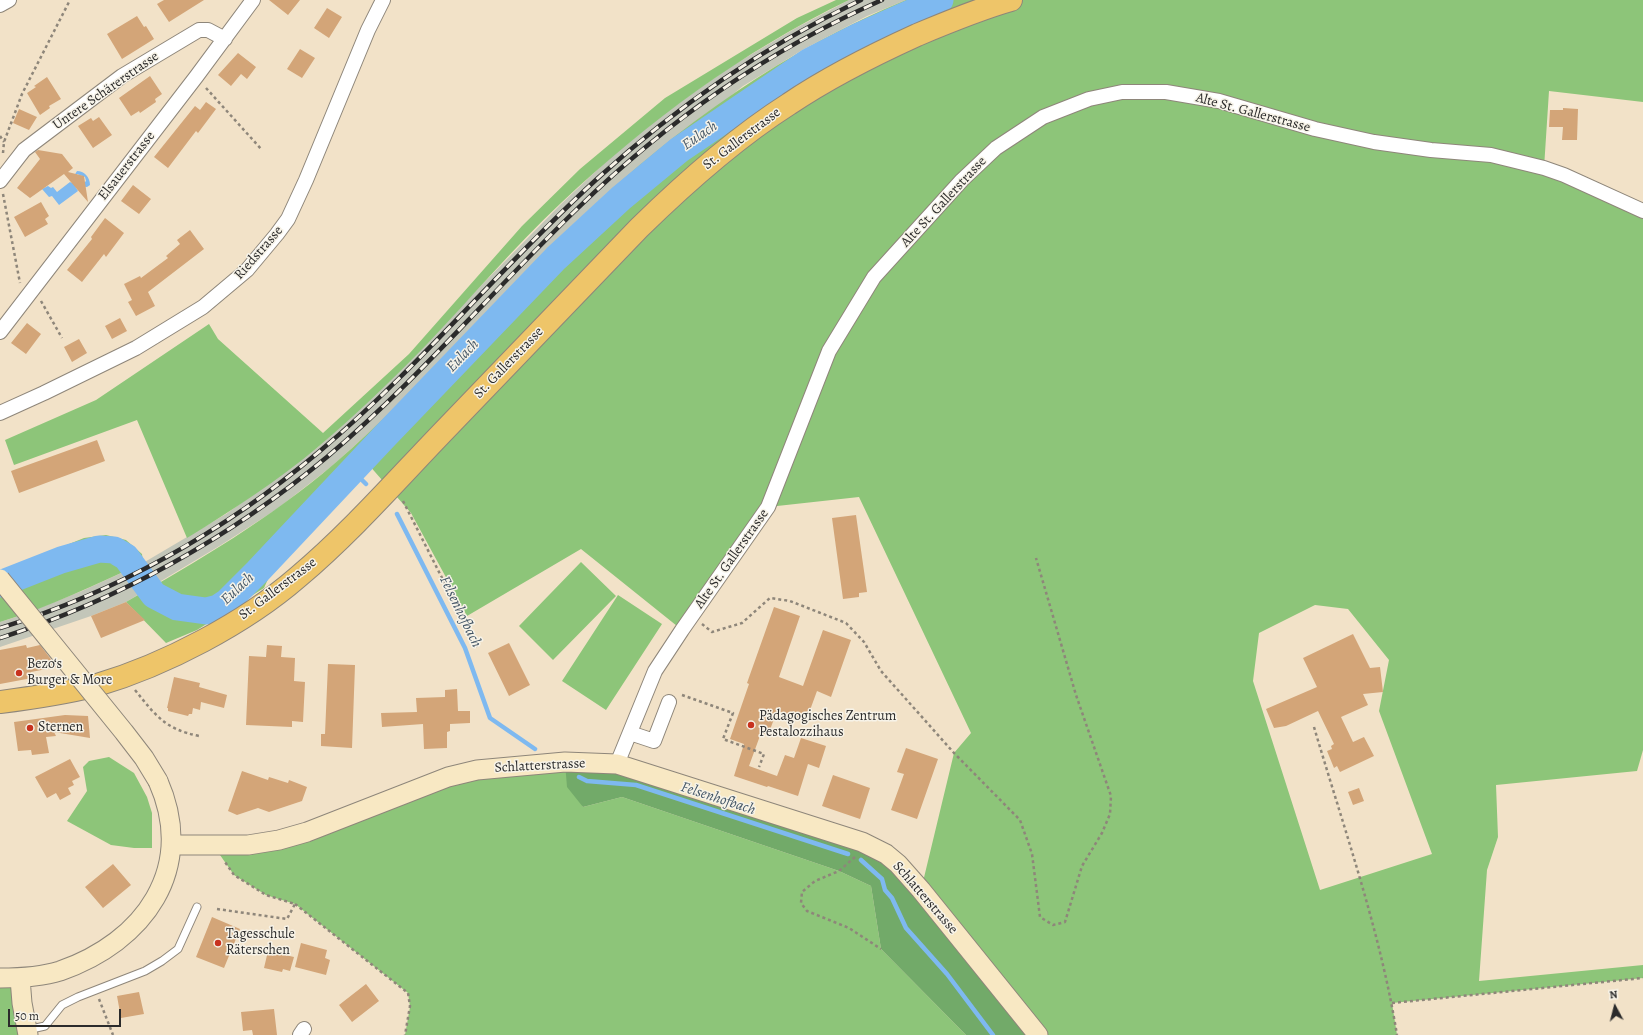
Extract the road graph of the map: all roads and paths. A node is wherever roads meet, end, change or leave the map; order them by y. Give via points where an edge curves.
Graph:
1 (9, 0) edge
2 (253, 0) edge
3 (383, 0) edge
4 (1011, 0) edge
5 (0, 5) edge
6 (225, 39) junction
7 (196, 77) junction
8 (0, 136) edge
9 (4, 142) dead end
10 (262, 150) dead end
11 (0, 180) edge
12 (1643, 211) edge
13 (33, 288) junction
14 (0, 332) edge
15 (62, 338) dead end
16 (0, 413) edge
17 (389, 488) junction
18 (1036, 558) dead end
19 (0, 580) edge
20 (692, 616) junction
21 (477, 647) dead end
22 (132, 686) dead end
23 (0, 702) edge
24 (669, 702) dead end
25 (703, 703) dead end
26 (1314, 727) dead end
27 (630, 733) junction
28 (199, 736) dead end
29 (618, 764) junction
30 (760, 767) dead end
31 (862, 842) junction
32 (172, 845) junction
33 (224, 860) dead end
34 (295, 904) junction
35 (197, 907) dead end
36 (217, 909) dead end
37 (881, 949) dead end
38 (0, 978) edge
39 (20, 978) junction
40 (1643, 978) edge
41 (96, 991) junction
42 (1392, 1003) junction
43 (28, 1033) edge
44 (112, 1035) edge
45 (405, 1035) edge
46 (1038, 1035) edge
47 (1397, 1035) edge

1 - 5 street
2 - 6 street, Elsauerstrasse
3 - 16 street, Riedstrasse via 288,219 247,270 203,307 136,348
4 - 17 main road, St. Gallerstrasse via 942,24 863,61 789,104 727,150 674,193 639,228
6 - 7 street, Elsauerstrasse
6 - 11 street, Untere Schärerstrasse via 208,30 199,30 122,76 24,150
7 - 10 path
7 - 13 street, Elsauerstrasse
8 - 9 path
12 - 20 street, Alte St. Gallerstrasse via 1544,168 1491,155 1374,142 1315,129 1219,101 1166,92 1122,92 1089,99 1043,117 996,148 962,180 874,277 829,351 768,507
13 - 14 street, Elsauerstrasse
13 - 15 path
17 - 21 path via 404,501
17 - 23 main road, St. Gallerstrasse via 297,578 230,625 190,647 128,675 64,692
18 - 20 path via 1076,695 1111,796 1110,814 1082,866 1065,922 1053,925 1040,917 1032,854 1020,820 954,753 881,671 864,642 846,623 790,601 770,598 742,623 712,632
19 - 32 street, bridge via 144,758 158,781 169,812
20 - 27 street, Alte St. Gallerstrasse via 655,671
22 - 28 path via 162,722 184,733
24 - 27 street via 654,741
25 - 30 path via 733,713 723,739 764,754
26 - 42 path via 1372,922
27 - 29 street, Alte St. Gallerstrasse
29 - 31 street, Schlatterstrasse
29 - 32 street, Schlatterstrasse via 565,762 477,770 448,777 307,832 279,840 248,845
31 - 37 path via 855,858 839,871 815,881 802,892 801,903 807,911 849,928
31 - 46 street, Schlatterstrasse via 886,854 898,864
32 - 39 street via 162,886 149,910 127,934 86,960 59,971
33 - 34 path via 234,875 266,895
34 - 36 path via 287,919
34 - 45 path via 408,993 410,1006
35 - 41 lane via 178,949 145,971
38 - 39 street
39 - 43 street
40 - 42 path
41 - 43 lane via 62,1005 45,1026
41 - 44 path
42 - 47 path

